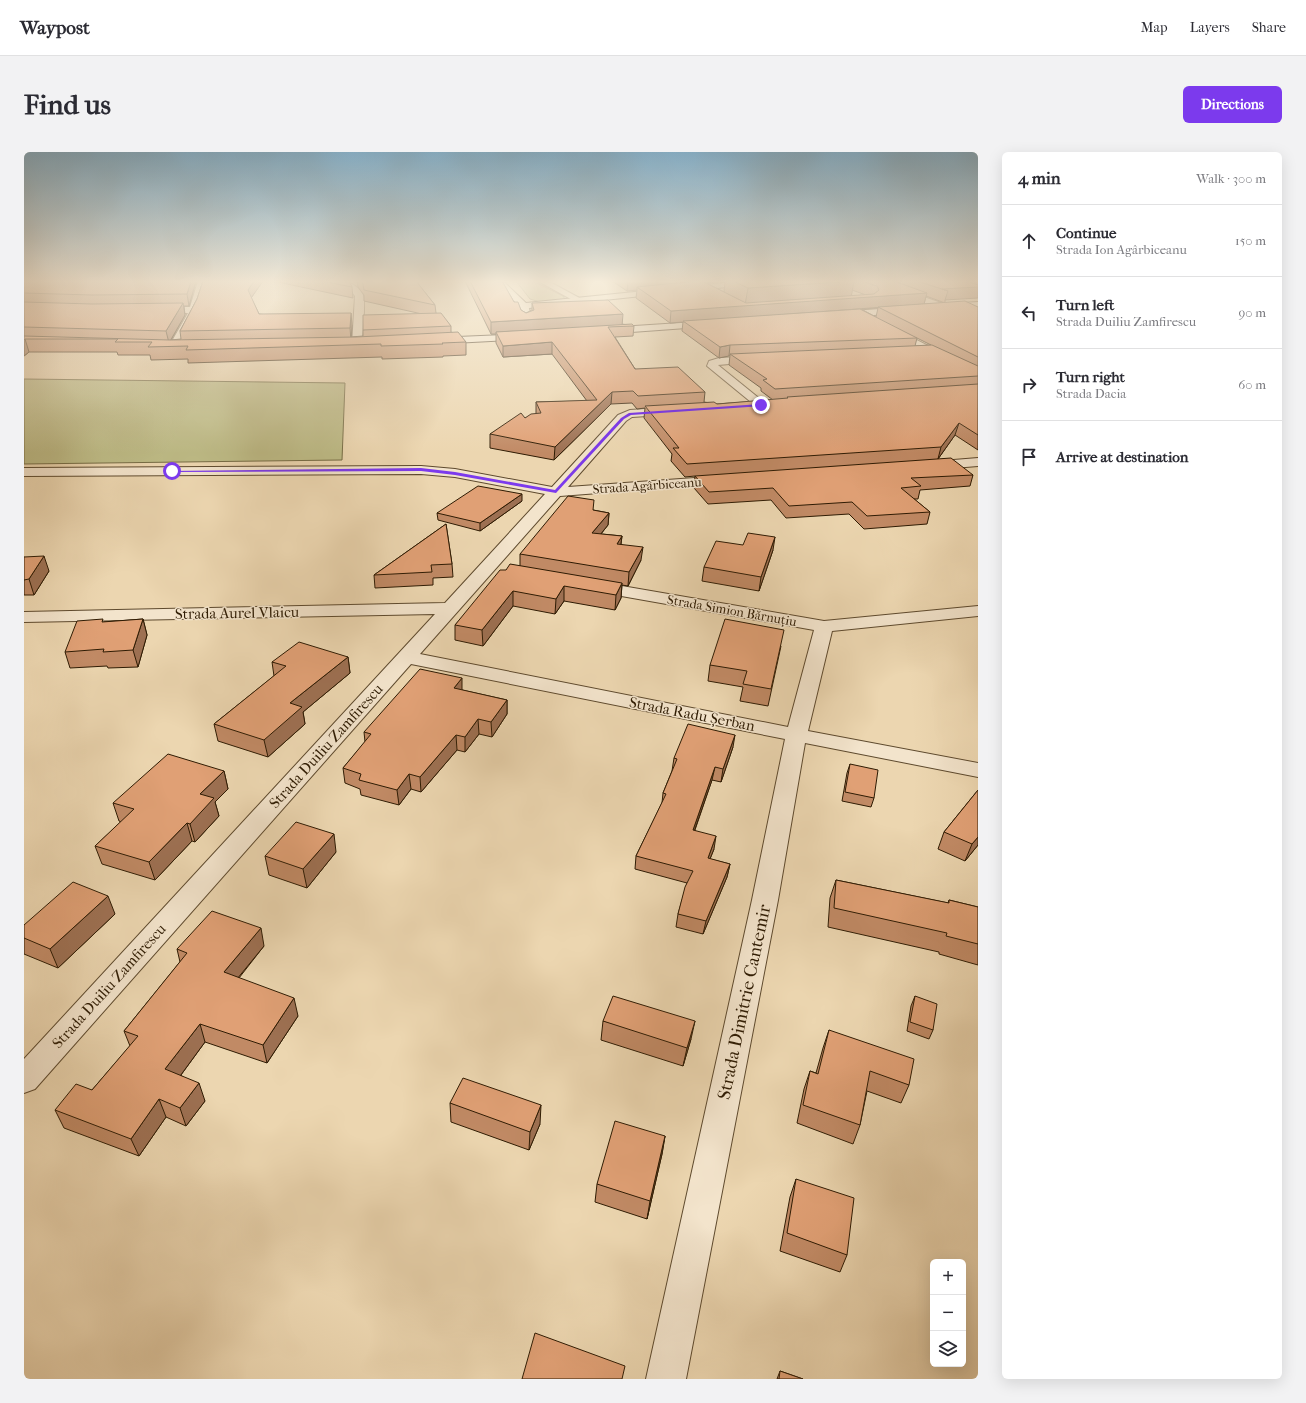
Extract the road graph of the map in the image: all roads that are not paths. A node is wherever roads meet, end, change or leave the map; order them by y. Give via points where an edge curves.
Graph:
1 (178, 338) edge
2 (357, 338) edge
3 (492, 338) edge
4 (908, 338) edge
5 (420, 342) edge
6 (357, 345) edge
7 (173, 348) edge
8 (933, 351) junction
9 (909, 352) edge
10 (768, 358) edge
11 (978, 375) edge
12 (746, 406) edge
13 (684, 410) edge
14 (978, 462) edge
15 (914, 467) edge
16 (24, 472) edge
17 (739, 479) edge
18 (556, 492) junction
19 (574, 582) edge
20 (450, 608) junction
21 (978, 612) edge
22 (27, 620) edge
23 (824, 626) junction
24 (406, 657) junction
25 (796, 735) junction
26 (978, 770) edge
27 (24, 1080) edge
28 (666, 1379) edge

1 - 7 street
2 - 6 street
3 - 5 street
4 - 8 street
8 - 9 street
8 - 11 street
10 - 12 street via 713,363 712,366 765,405
13 - 18 street, Strada Duiliu Zamfirescu via 630,414 622,418
14 - 15 street
16 - 18 street, Strada Agârbiceanu via 421,470 455,473
17 - 18 street, Strada Agârbiceanu
18 - 20 street, Strada Duiliu Zamfirescu via 495,569
19 - 23 street, Strada Simion Bărnuțiu
20 - 22 street, Strada Aurel Vlaicu
20 - 24 street, Strada Duiliu Zamfirescu
21 - 23 street, Strada Simion Bărnuțiu
23 - 25 street, Strada Dimitrie Cantemir
24 - 25 street, Strada Radu Șerban
24 - 27 street, Strada Duiliu Zamfirescu
25 - 26 street, Strada Radu Șerban
25 - 28 street, Strada Dimitrie Cantemir via 765,900

